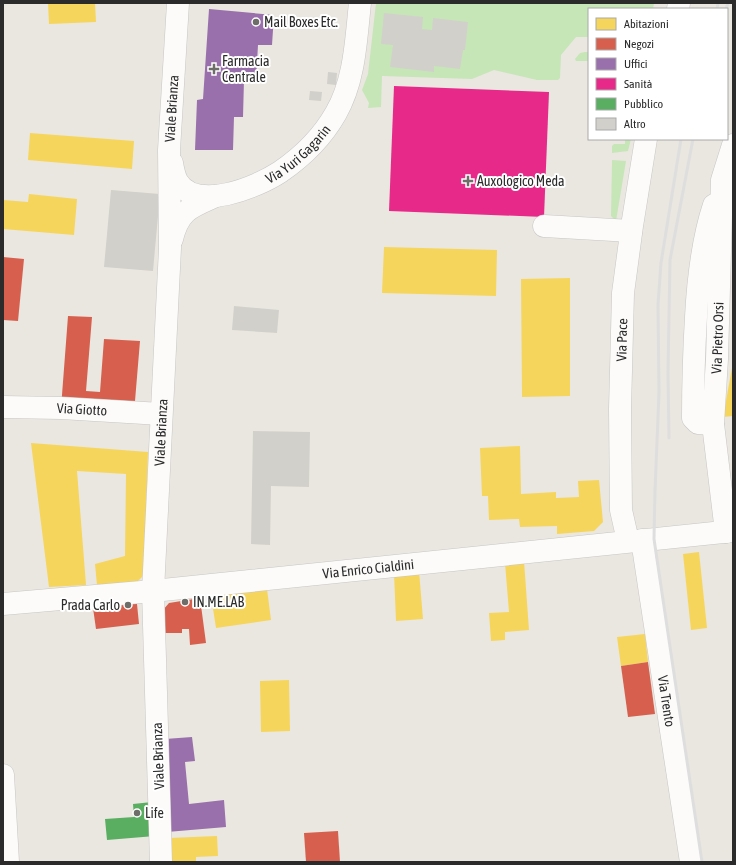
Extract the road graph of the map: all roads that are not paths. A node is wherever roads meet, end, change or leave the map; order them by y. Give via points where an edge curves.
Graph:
1 (178, 3) edge
2 (360, 3) edge
3 (646, 140) edge
4 (733, 145) edge
5 (169, 150) junction
6 (216, 196) junction
7 (544, 226) dead end
8 (631, 230) junction
9 (170, 248) junction
10 (3, 406) edge
11 (161, 414) junction
12 (730, 532) edge
13 (635, 540) junction
14 (153, 591) junction
15 (3, 604) edge
16 (3, 775) edge
17 (8, 862) edge
18 (161, 862) edge
19 (691, 862) edge

1 - 5 street, Viale Brianza
2 - 6 street, Via Yuri Gagarin via 349,81 337,111 327,127 313,143 279,172 235,193
3 - 8 street, Via Pace
4 - 12 street, Via Pietro Orsi via 722,180 717,359 706,423
5 - 6 street, Via Yuri Gagarin via 175,176 183,188 203,196
5 - 9 street, Viale Brianza
6 - 9 street via 192,206 182,214 175,227
7 - 8 street
8 - 13 street, Via Pace via 623,293 620,510
9 - 11 street, Viale Brianza
10 - 11 street, Via Giotto
11 - 14 street, Viale Brianza
12 - 13 street, Via Enrico Cialdini
13 - 14 street, Via Enrico Cialdini
13 - 19 street, Via Trento
14 - 15 street, Via Enrico Cialdini
14 - 18 street, Viale Brianza
16 - 17 street

